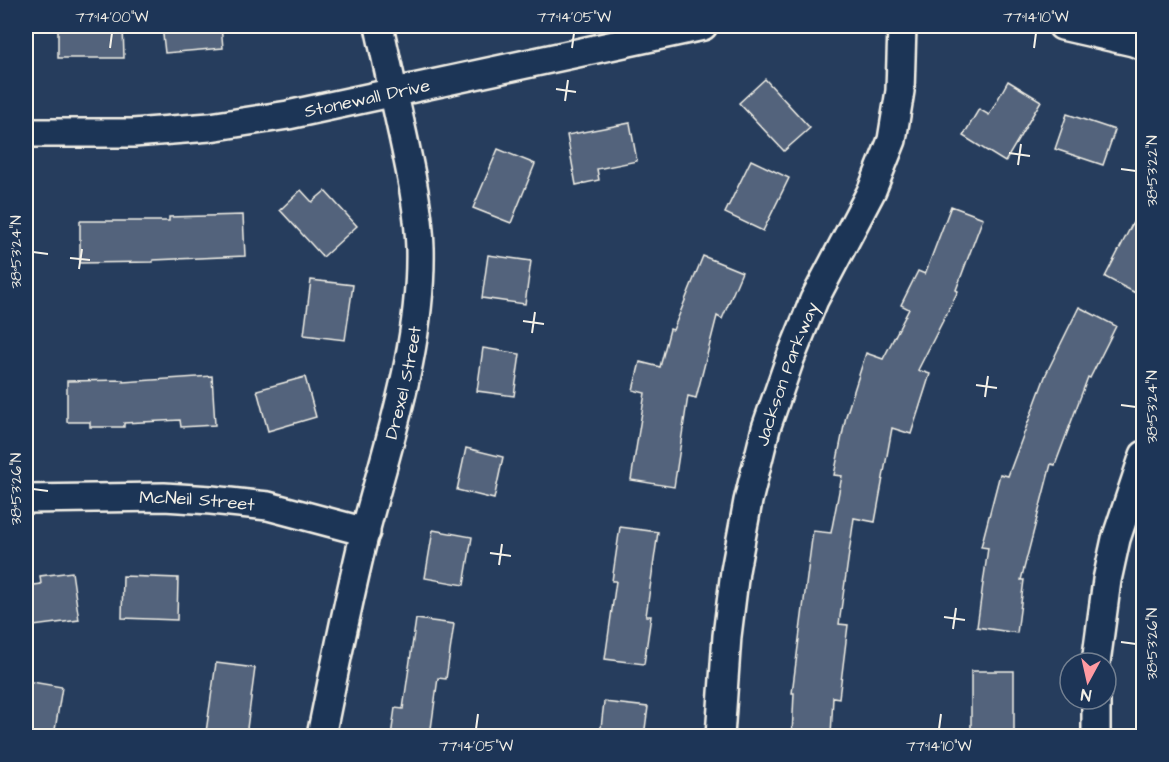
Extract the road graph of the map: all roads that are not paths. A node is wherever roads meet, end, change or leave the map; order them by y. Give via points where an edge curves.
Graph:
1 (379, 26) edge
2 (704, 26) edge
3 (902, 26) edge
4 (1062, 26) edge
5 (1143, 46) edge
6 (394, 93) junction
7 (26, 133) edge
8 (1143, 455) edge
9 (26, 499) edge
10 (366, 532) junction
11 (1098, 651) edge
12 (1096, 711) edge
13 (321, 736) edge
14 (720, 736) edge
15 (1096, 736) edge

1 - 6 street, Drexel Street
2 - 6 street, Stonewall Drive
3 - 14 street, Jackson Parkway via 900,91 892,140 872,190 814,300 790,359 748,501 727,636
4 - 5 street
6 - 7 street, Stonewall Drive via 210,127 133,133
6 - 10 street, Drexel Street via 417,214 419,302 401,401
8 - 11 street via 1116,539
9 - 10 street, McNeil Street via 211,500 268,506
10 - 13 street, Drexel Street
12 - 15 street

